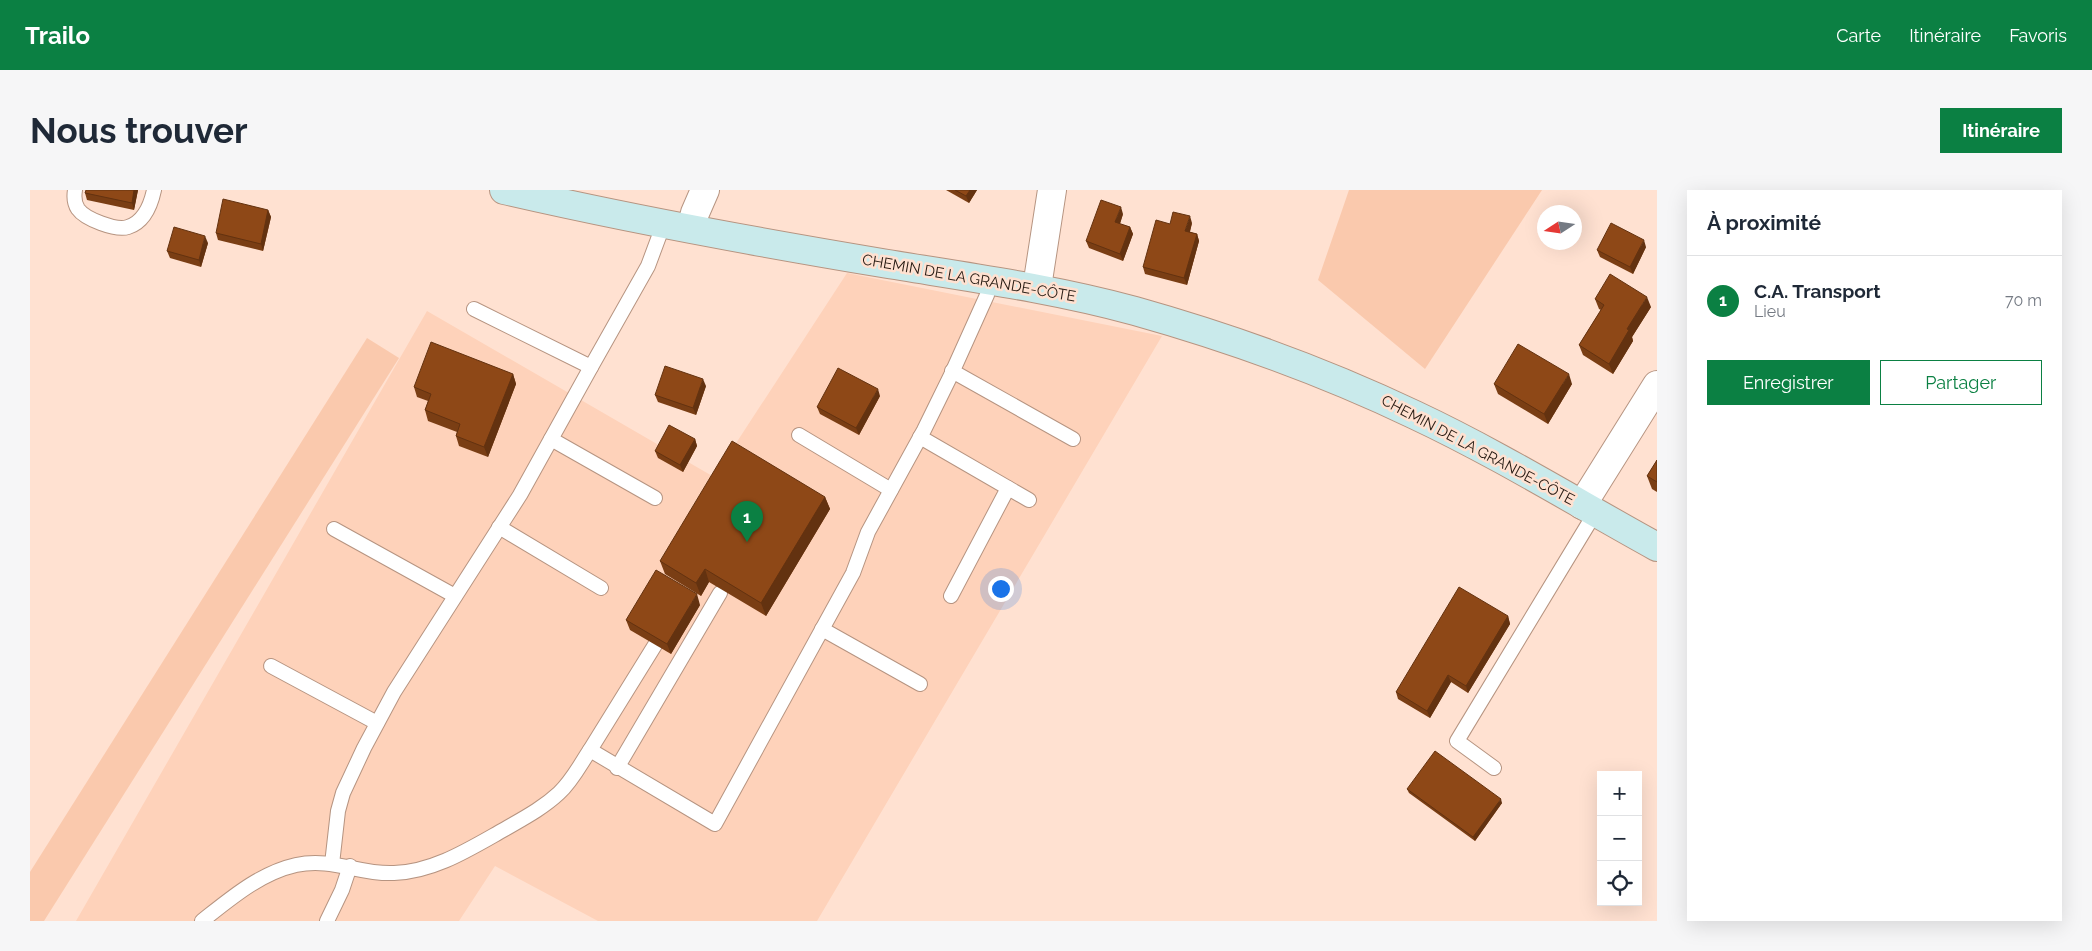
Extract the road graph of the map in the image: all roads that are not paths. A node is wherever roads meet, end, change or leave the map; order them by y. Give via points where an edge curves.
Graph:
1 (75, 190) edge
2 (154, 190) edge
3 (504, 190) edge
4 (705, 190) edge
5 (1052, 190) edge
6 (664, 223) junction
7 (691, 228) junction
8 (990, 279) junction
9 (1037, 287) junction
10 (474, 309) dead end
11 (591, 367) junction
12 (952, 371) junction
13 (1657, 385) edge
14 (800, 436) dead end
15 (920, 437) junction
16 (551, 439) junction
17 (1073, 439) dead end
18 (1008, 488) junction
19 (891, 490) junction
20 (655, 498) dead end
21 (1029, 500) dead end
22 (1588, 509) junction
23 (499, 527) junction
24 (334, 530) dead end
25 (1657, 547) edge
26 (601, 588) dead end
27 (720, 593) edge
28 (455, 596) junction
29 (951, 596) dead end
30 (822, 629) junction
31 (654, 645) edge
32 (271, 666) dead end
33 (920, 684) dead end
34 (377, 723) junction
35 (590, 750) junction
36 (617, 768) junction
37 (1494, 768) dead end
38 (332, 864) junction
39 (350, 866) junction
40 (202, 921) edge
41 (327, 921) edge

1 - 2 lane via 78,210 97,221 122,228 130,227 145,214
3 - 6 main road, CHEMIN DE LA GRANDE-CÔTE
4 - 7 street
5 - 9 street
6 - 7 main road, CHEMIN DE LA GRANDE-CÔTE
6 - 11 lane via 648,266
7 - 8 main road, CHEMIN DE LA GRANDE-CÔTE
8 - 9 main road, CHEMIN DE LA GRANDE-CÔTE
8 - 12 lane via 987,295
9 - 22 main road, CHEMIN DE LA GRANDE-CÔTE via 1190,327 1341,382 1441,428
10 - 11 lane
11 - 16 lane
12 - 15 lane
12 - 17 lane
13 - 22 street
14 - 19 lane
15 - 18 lane
15 - 19 lane
16 - 20 lane
16 - 23 lane
18 - 21 lane
18 - 29 lane
19 - 30 lane via 868,532 853,573
22 - 25 main road, CHEMIN DE LA GRANDE-CÔTE
22 - 37 lane via 1457,741
23 - 26 lane
23 - 28 lane
24 - 28 lane
27 - 36 lane
28 - 34 lane
30 - 33 lane
30 - 36 lane via 715,824
31 - 35 lane
32 - 34 lane
34 - 38 lane via 343,793 335,825
35 - 36 lane
35 - 39 lane via 569,783 544,807 457,856 409,872 391,874
38 - 39 lane
38 - 40 lane via 296,865 267,876 232,897
39 - 41 lane

